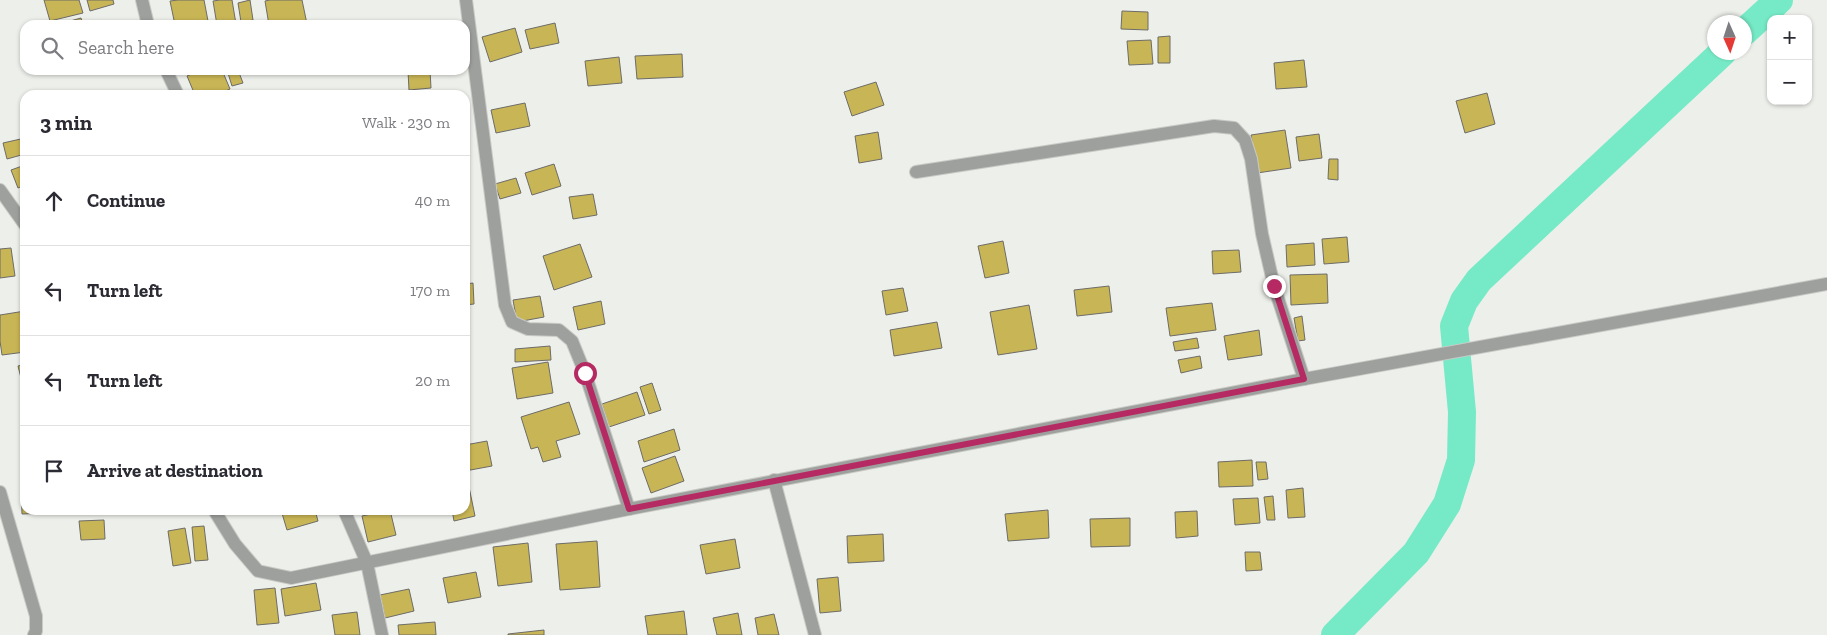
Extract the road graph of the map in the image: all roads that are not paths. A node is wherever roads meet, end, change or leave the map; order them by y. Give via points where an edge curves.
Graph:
1 (142, 0) edge
2 (466, 0) edge
3 (147, 20) edge
4 (469, 20) edge
5 (470, 31) edge
6 (168, 75) edge
7 (176, 90) edge
8 (916, 172) dead end
9 (0, 190) edge
10 (20, 218) edge
11 (1827, 284) edge
12 (1304, 379) junction
13 (774, 480) junction
14 (0, 492) edge
15 (629, 509) junction
16 (217, 515) edge
17 (346, 515) edge
18 (366, 563) junction
19 (34, 635) edge
20 (382, 635) edge
21 (815, 635) edge

1 - 3 street
2 - 4 street
5 - 15 street via 505,305 512,322 528,329 559,330 572,341
6 - 7 street
8 - 12 street via 1214,126 1234,128 1244,140 1250,159 1274,286
9 - 10 street
11 - 12 street
12 - 13 street
13 - 15 street
13 - 21 street
14 - 19 street via 36,616
15 - 18 street
16 - 18 street via 235,544 258,571 291,578
17 - 18 street
18 - 20 street

